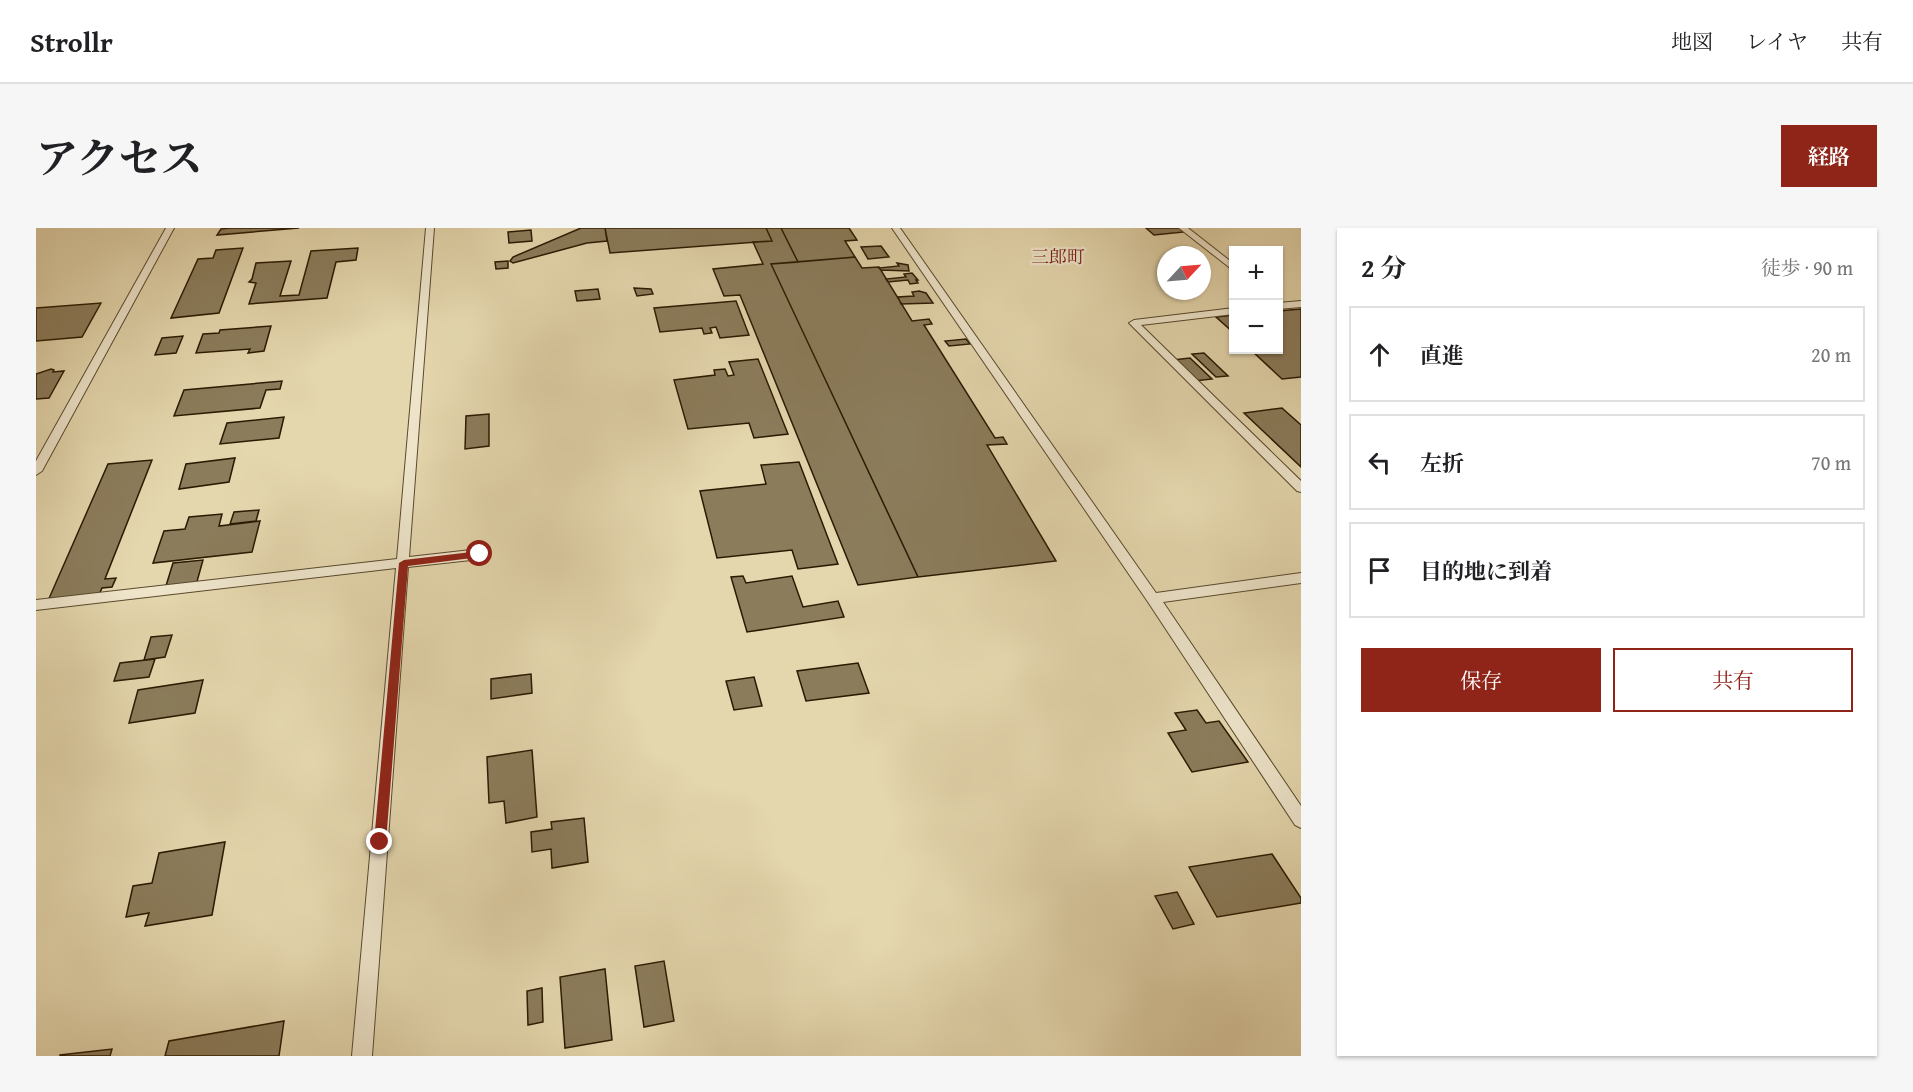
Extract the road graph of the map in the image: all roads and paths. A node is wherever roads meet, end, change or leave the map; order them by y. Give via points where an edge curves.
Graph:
1 (170, 228) edge
2 (430, 228) edge
3 (896, 228) edge
4 (1183, 228) edge
5 (1229, 266) edge
6 (1301, 304) edge
7 (1283, 306) edge
8 (1229, 311) edge
9 (36, 471) edge
10 (1301, 488) edge
11 (480, 554) dead end
12 (404, 563) junction
13 (1301, 578) edge
14 (1153, 598) junction
15 (36, 605) edge
16 (1301, 820) edge
17 (362, 1056) edge

1 - 9 lane
2 - 12 lane
3 - 14 lane
4 - 5 lane
6 - 7 lane
8 - 10 lane via 1134,322
11 - 12 lane
12 - 15 lane
12 - 17 lane
13 - 14 lane
14 - 16 lane

